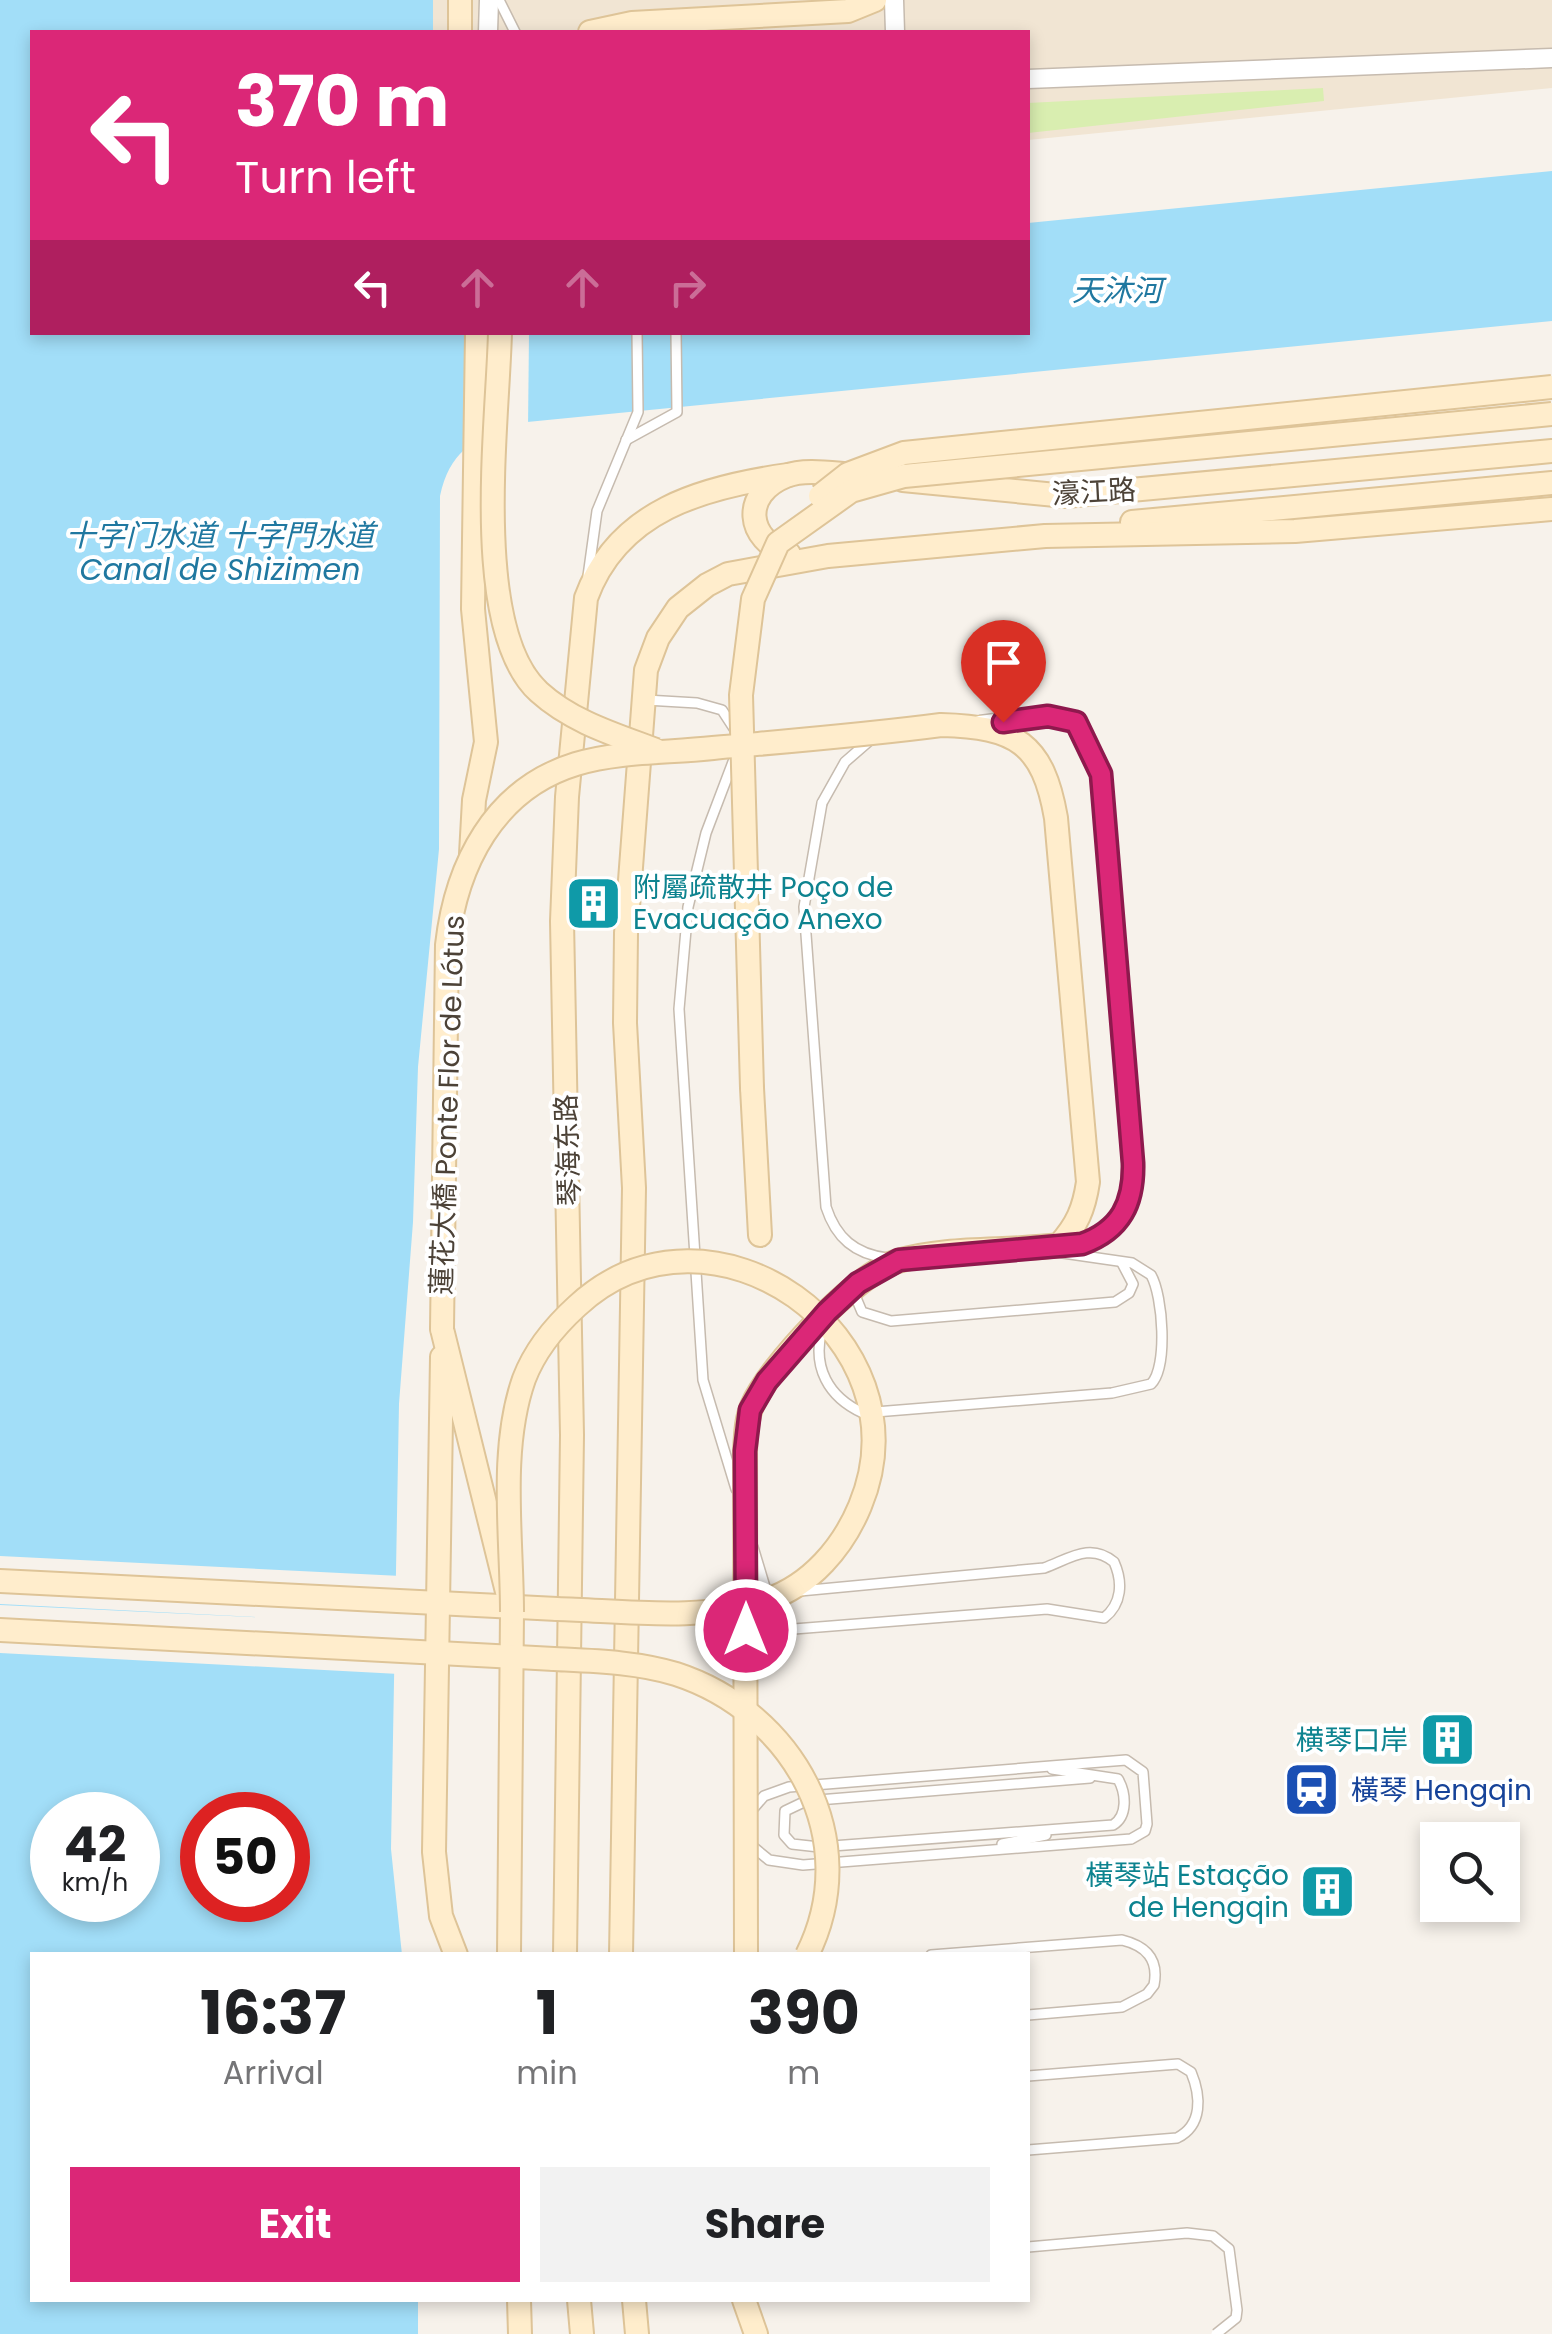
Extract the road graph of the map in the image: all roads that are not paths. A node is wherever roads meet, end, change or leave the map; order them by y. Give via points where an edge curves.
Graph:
1 (460, 0) edge
2 (489, 0) edge
3 (499, 0) edge
4 (875, 0) edge
5 (894, 0) edge
6 (460, 30) edge
7 (488, 30) edge
8 (514, 30) edge
9 (600, 30) edge
10 (895, 30) edge
11 (1552, 58) edge
12 (1030, 79) edge
13 (477, 335) edge
14 (500, 335) edge
15 (637, 335) edge
16 (676, 335) edge
17 (1552, 387) edge
18 (1552, 414) edge
19 (626, 440) junction
20 (1552, 450) edge
21 (788, 475) junction
22 (1552, 482) edge
23 (1552, 509) edge
24 (1045, 536) junction
25 (778, 542) junction
26 (828, 556) junction
27 (586, 598) junction
28 (643, 700) junction
29 (976, 726) junction
30 (868, 742) dead end
31 (664, 753) junction
32 (470, 854) junction
33 (760, 1235) dead end
34 (1049, 1247) junction
35 (916, 1257) junction
36 (1120, 1261) junction
37 (858, 1283) junction
38 (827, 1312) junction
39 (442, 1329) junction
40 (746, 1568) junction
41 (0, 1581) edge
42 (765, 1587) dead end
43 (512, 1612) junction
44 (0, 1630) edge
45 (746, 1661) junction
46 (1041, 1767) junction
47 (1090, 1778) junction
48 (1083, 1828) junction
49 (748, 1829) junction
50 (962, 1852) junction
51 (455, 1952) edge
52 (509, 1952) edge
53 (566, 1952) edge
54 (620, 1952) edge
55 (746, 1952) edge
56 (809, 1952) edge
57 (969, 1952) edge
58 (1030, 2015) edge
59 (1030, 2076) edge
60 (1030, 2150) edge
61 (1030, 2247) edge
62 (519, 2302) edge
63 (579, 2302) edge
64 (634, 2302) edge
65 (745, 2302) edge
66 (520, 2334) edge
67 (582, 2334) edge
68 (637, 2334) edge
69 (756, 2334) edge
70 (1216, 2334) edge

1 - 6 main road
2 - 7 street
3 - 8 lane
4 - 9 main road via 861,9
5 - 10 street
11 - 12 street
13 - 32 main road via 472,590 486,742
14 - 31 main road, bridge via 496,590 511,648 536,689 558,707
15 - 19 lane via 638,412
16 - 19 lane via 677,412
17 - 25 main road, bridge via 904,453 848,474 816,498
18 - 25 main road, bridge via 904,476 852,491
19 - 27 lane via 597,511
20 - 21 main road, 濠江路 via 1066,496 870,476
21 - 26 main road via 756,502 756,530 767,546 787,554
21 - 27 main road, 琴海东路 via 699,492 660,509 618,542 596,570
22 - 24 main road via 1273,506
23 - 24 main road via 1296,531
24 - 26 main road
25 - 33 main road, bridge via 752,599 741,695
26 - 28 main road via 728,574 706,585 678,608 658,638
27 - 53 main road, 琴海东路 via 562,921 572,1416
28 - 42 lane via 722,710 737,733 737,752 706,833 688,907 679,1010 703,1380
28 - 54 main road via 626,933 634,1188
29 - 31 main road, 蓮花大橋 Ponte Flor de Lótus, bridge
29 - 34 main road, bridge via 1004,732 1036,756 1056,818 1088,1182 1076,1227
29 - 34 street, bridge via 1048,716 1076,722 1101,774 1134,1184 1112,1230 1082,1244
30 - 35 lane, bridge via 845,762 822,804 804,907 826,1207 852,1247 873,1256
31 - 32 main road, 蓮花大橋 Ponte Flor de Lótus, bridge via 595,760 548,774 502,809
32 - 39 main road, 蓮花大橋 Ponte Flor de Lótus, bridge via 446,945
34 - 35 main road, bridge
34 - 36 lane, bridge
35 - 37 main road, bridge
36 - 37 lane, bridge via 1133,1284 1115,1302 910,1320 868,1316 854,1298
36 - 38 lane, bridge via 1140,1265 1155,1282 1162,1353 1156,1379 1131,1391 863,1413 846,1406 821,1372 819,1341
37 - 38 main road, bridge
38 - 40 main road, bridge via 750,1410
39 - 43 main road, 蓮花大橋 Ponte Flor de Lótus, bridge
39 - 51 main road, 蓮花大橋 Ponte Flor de Lótus via 434,1852 441,1916
40 - 45 main road, bridge
40 - 45 lane, bridge via 761,1586 791,1592 1044,1568 1094,1552 1114,1562 1119,1598 1104,1618 1047,1608 794,1630 764,1638
41 - 43 main road, 蓮花大橋 Ponte Flor de Lótus, bridge via 498,1606 517,1606 662,1613 770,1599 804,1580 844,1538 872,1466 867,1396 823,1318 774,1282 693,1262 616,1277 564,1317 524,1378 513,1430 511,1465 512,1538 512,1557 512,1575 512,1593
43 - 52 main road, 蓮花大橋 Ponte Flor de Lótus
44 - 56 main road, bridge via 593,1661 702,1684 775,1736 814,1794 828,1880
45 - 49 main road, bridge
46 - 47 lane
46 - 49 lane, bridge via 789,1787 764,1796
46 - 50 lane via 1134,1762 1143,1772 1145,1831 1132,1839
47 - 48 lane via 1118,1779 1124,1813 1113,1825
47 - 48 lane, bridge via 806,1801 785,1811 782,1825 792,1844 819,1847
48 - 50 lane
49 - 50 lane via 769,1860 803,1865
49 - 55 main road, bridge
57 - 58 lane via 1122,1940 1144,1949 1156,1967 1154,1985 1135,2002
59 - 60 lane, bridge via 1178,2064 1194,2080 1198,2118 1177,2138
61 - 70 lane, bridge via 1212,2236 1229,2249 1237,2310
62 - 66 main road
63 - 67 main road
64 - 68 main road
65 - 69 main road

